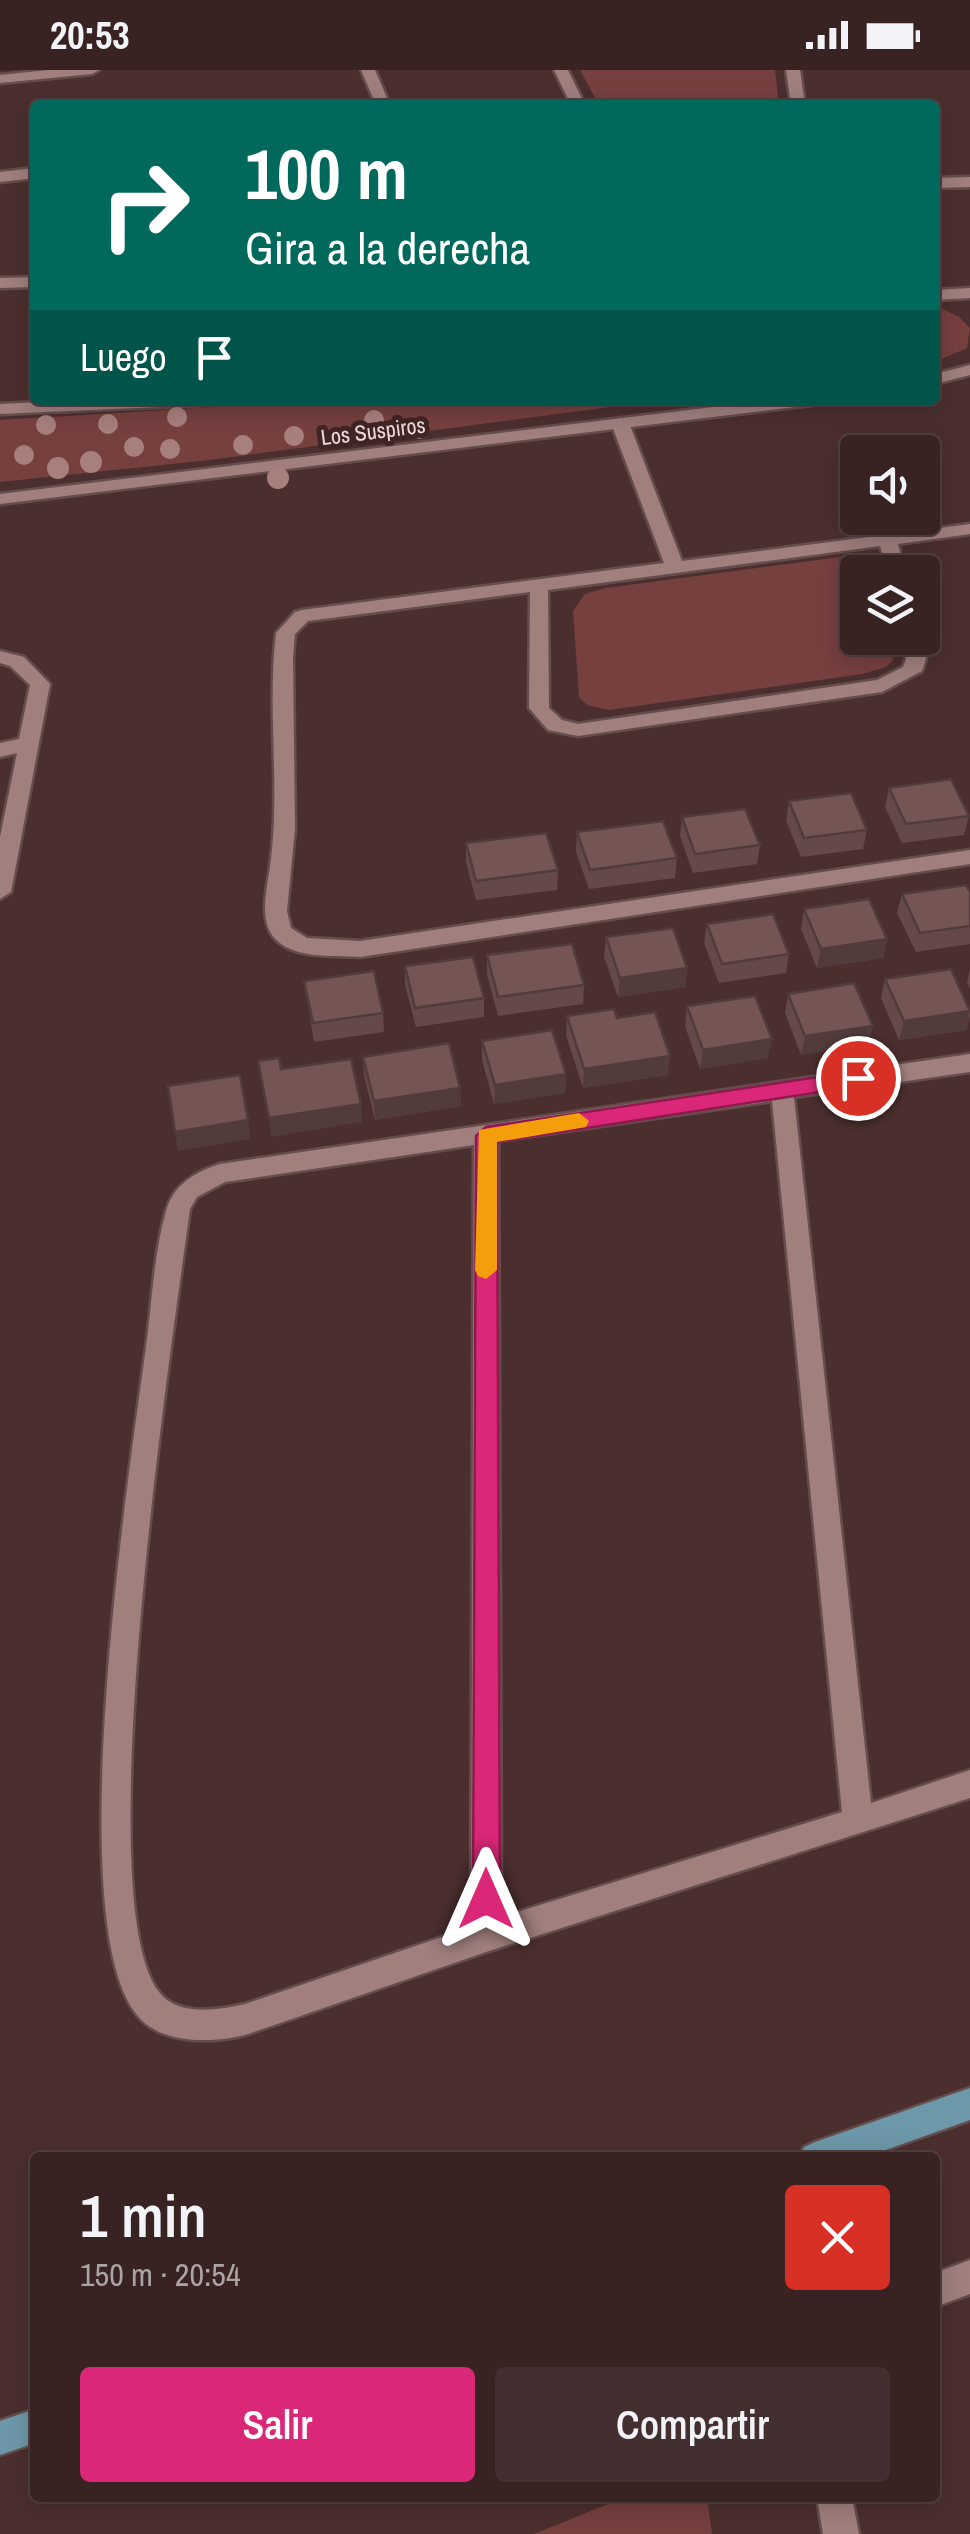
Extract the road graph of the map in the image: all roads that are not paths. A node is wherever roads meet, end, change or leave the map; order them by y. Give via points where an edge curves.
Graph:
1 (92, 70) edge
2 (368, 70) edge
3 (561, 70) edge
4 (793, 70) edge
5 (0, 79) edge
6 (381, 100) edge
7 (576, 100) edge
8 (797, 100) edge
9 (30, 174) edge
10 (0, 177) edge
11 (970, 182) edge
12 (940, 184) edge
13 (30, 282) edge
14 (0, 283) edge
15 (970, 293) edge
16 (942, 295) edge
17 (970, 311) edge
18 (970, 370) edge
19 (940, 378) edge
20 (102, 405) edge
21 (770, 405) edge
22 (0, 410) edge
23 (620, 423) junction
24 (0, 499) edge
25 (970, 528) edge
26 (888, 542) junction
27 (891, 555) edge
28 (676, 569) junction
29 (539, 585) junction
30 (915, 655) edge
31 (0, 657) edge
32 (29, 744) junction
33 (0, 750) edge
34 (970, 857) edge
35 (0, 892) edge
36 (970, 1062) edge
37 (782, 1089) junction
38 (486, 1136) junction
39 (970, 1784) edge
40 (858, 1822) junction
41 (486, 1937) junction
42 (970, 2104) edge
43 (833, 2152) edge
44 (970, 2277) edge
45 (940, 2288) edge
46 (30, 2428) edge
47 (0, 2438) edge
48 (836, 2502) edge
49 (841, 2534) edge

1 - 5 street
2 - 6 street
3 - 7 street
4 - 8 street
9 - 10 street
11 - 12 street
13 - 14 street
15 - 16 street
16 - 17 street
18 - 19 street
20 - 22 street
21 - 23 street, Los Suspiros
23 - 24 street, Los Suspiros
23 - 28 street
25 - 26 street
26 - 27 street
26 - 28 street
28 - 29 street
29 - 30 street via 539,708 560,729 882,686 912,670
29 - 34 street via 315,612 292,623 283,657 285,828 276,911 280,931 294,942 398,946
31 - 32 street via 16,661 40,684
32 - 33 street
32 - 35 street
36 - 37 street
37 - 38 street
37 - 40 street
38 - 41 street
38 - 41 street via 220,1173 188,1190 178,1209 127,1625 115,1831 121,1943 130,1982 146,2003 174,2021 213,2026 256,2016
39 - 40 street
40 - 41 street
42 - 43 main road
44 - 45 street
46 - 47 main road
48 - 49 street

